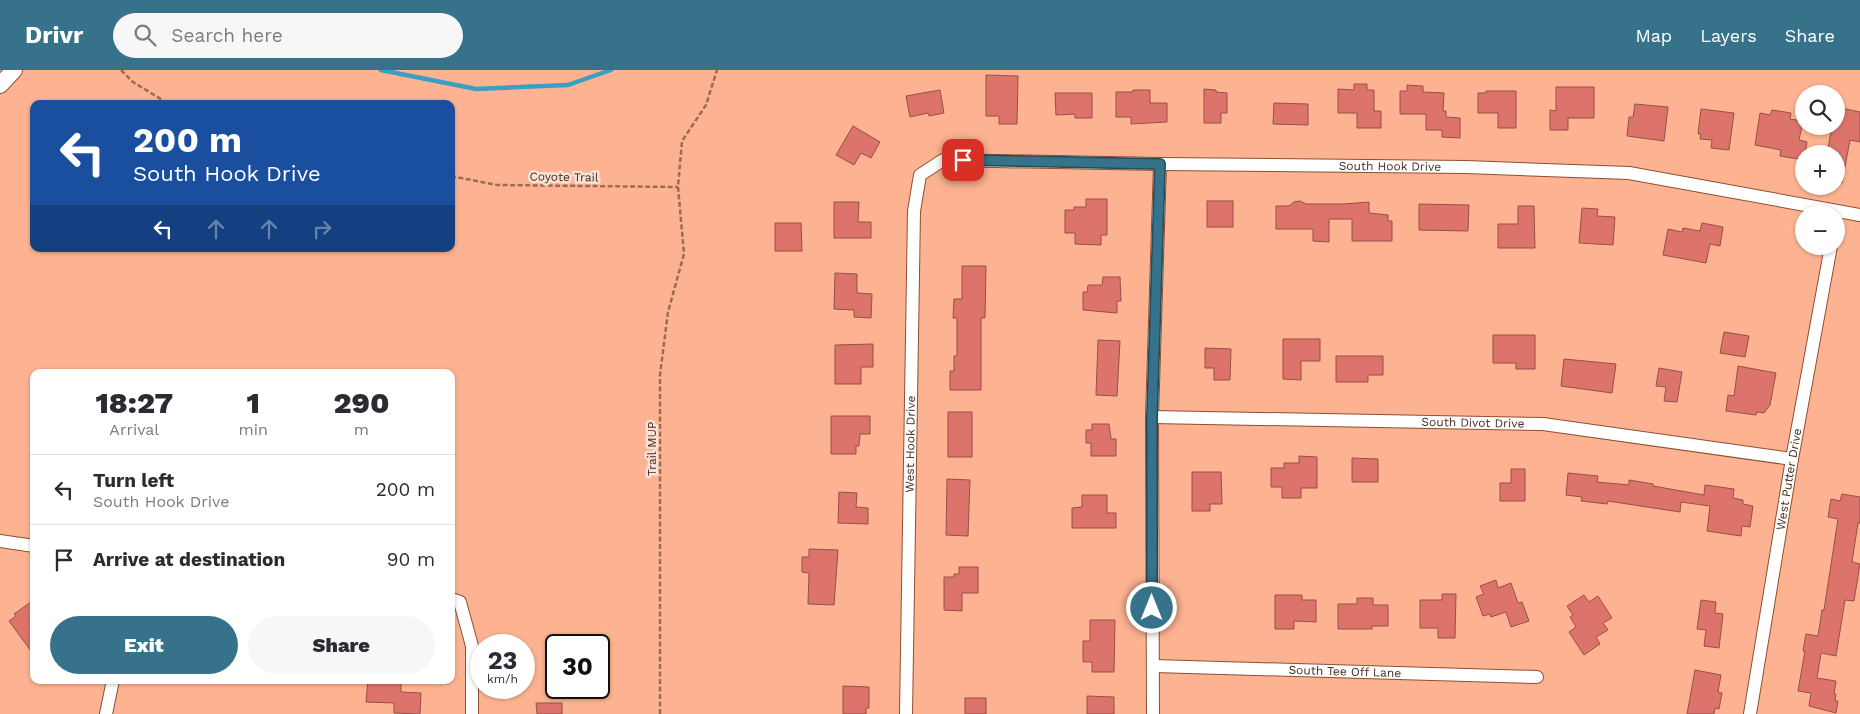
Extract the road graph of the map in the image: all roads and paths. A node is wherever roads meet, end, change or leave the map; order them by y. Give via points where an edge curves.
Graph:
1 (14, 70) edge
2 (121, 70) edge
3 (717, 70) edge
4 (0, 85) edge
5 (162, 100) edge
6 (1160, 164) junction
7 (920, 175) joint
8 (455, 177) edge
9 (678, 187) junction
10 (1795, 207) edge
11 (1845, 215) edge
12 (1860, 215) edge
13 (1829, 255) edge
14 (1152, 417) junction
15 (1792, 460) junction
16 (0, 541) edge
17 (30, 545) edge
18 (456, 601) edge
19 (1154, 666) junction
20 (1537, 677) dead end
21 (112, 684) edge
22 (106, 714) edge
23 (472, 714) edge
24 (660, 714) edge
25 (906, 714) edge
26 (1153, 714) edge
27 (1750, 714) edge

1 - 4 street
2 - 5 path via 133,82
3 - 9 path, Trail MUP via 706,105 682,141
6 - 7 street, South Hook Drive via 943,160
6 - 10 street, South Hook Drive via 1466,166 1629,173
6 - 14 street
7 - 25 street, West Hook Drive via 914,211
8 - 9 path, Coyote Trail via 497,185
9 - 24 path, Trail MUP via 684,254 668,312 660,375
11 - 12 street, South Hook Drive
13 - 15 street, West Putter Drive
14 - 15 street, South Divot Drive via 1542,424
14 - 19 street
15 - 27 street, West Putter Drive
16 - 17 street
18 - 23 street via 472,646
19 - 20 street, South Tee Off Lane
19 - 26 street
21 - 22 street

